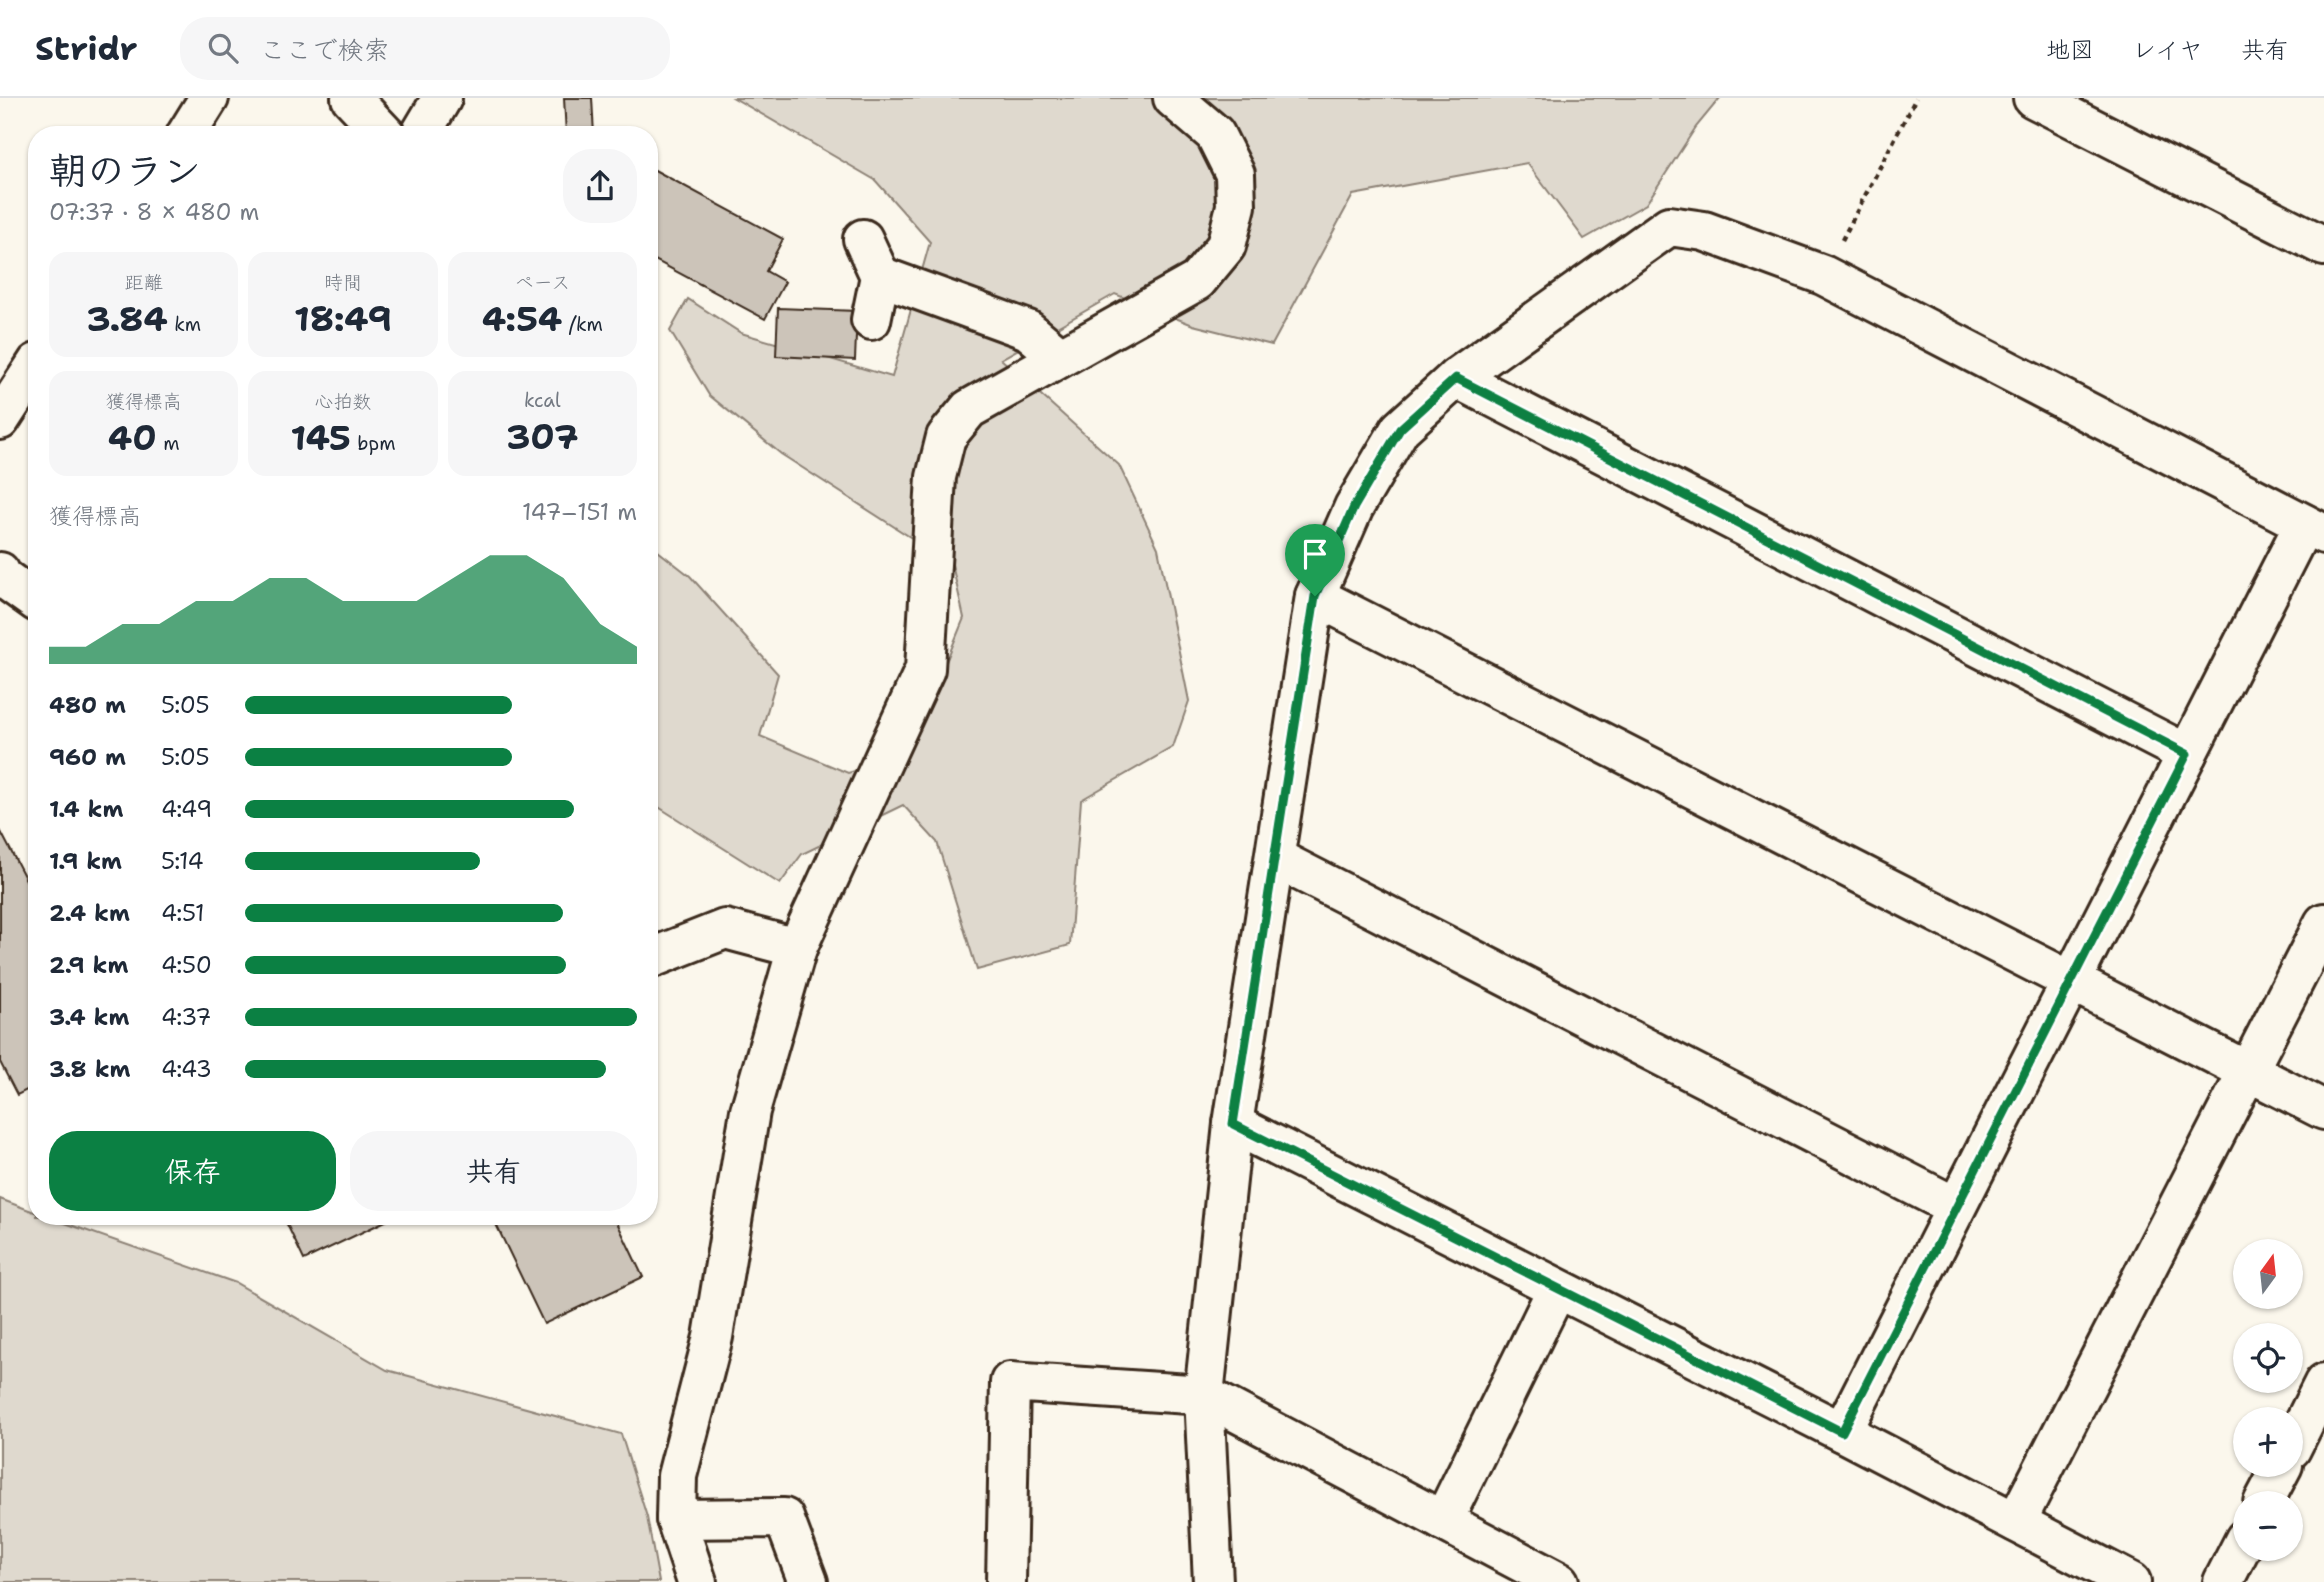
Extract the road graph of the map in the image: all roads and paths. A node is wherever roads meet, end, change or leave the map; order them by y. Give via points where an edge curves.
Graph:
1 (209, 98) edge
2 (351, 98) edge
3 (442, 98) edge
4 (1173, 98) edge
5 (1916, 98) edge
6 (2033, 98) edge
7 (192, 126) edge
8 (377, 126) edge
9 (425, 126) edge
10 (863, 239) dead end
11 (2324, 246) edge
12 (880, 275) junction
13 (1824, 275) junction
14 (871, 320) dead end
15 (1060, 357) junction
16 (28, 377) edge
17 (1456, 378) junction
18 (0, 420) edge
19 (2314, 529) edge
20 (0, 572) edge
21 (28, 596) edge
22 (1315, 596) junction
23 (2187, 754) junction
24 (1275, 858) junction
25 (2324, 923) edge
26 (797, 948) junction
27 (658, 955) edge
28 (2072, 980) junction
29 (2247, 1070) junction
30 (2324, 1110) edge
31 (1233, 1124) junction
32 (1956, 1207) junction
33 (1557, 1289) junction
34 (2322, 1392) edge
35 (1204, 1395) junction
36 (2303, 1427) edge
37 (1842, 1432) junction
38 (676, 1519) junction
39 (1443, 1521) junction
40 (2015, 1522) junction
41 (2234, 1561) edge
42 (696, 1582) edge
43 (808, 1582) edge
44 (1006, 1582) edge
45 (1213, 1582) edge
46 (1559, 1582) edge
47 (2131, 1582) edge
48 (2223, 1582) edge

1 - 7 street
2 - 8 street
3 - 9 street
4 - 15 street via 1215,134 1235,174 1236,206 1226,246 1197,281
5 - 13 path
6 - 11 street
10 - 12 street
12 - 14 street
12 - 15 street via 1028,330
13 - 17 street via 1704,231 1668,226
13 - 19 street
15 - 26 street via 970,409 946,437 936,477 925,669
16 - 18 street
17 - 22 street via 1400,429 1354,507
17 - 23 street
19 - 23 street
20 - 21 street
22 - 24 street
22 - 28 street
23 - 28 street
24 - 31 street
24 - 32 street
25 - 29 street
26 - 27 street via 726,929
26 - 38 street via 750,1111 713,1337 677,1476
28 - 29 street
28 - 32 street
29 - 30 street
29 - 40 street
31 - 33 street
31 - 35 street
32 - 37 street
33 - 37 street
33 - 39 street
34 - 36 street
35 - 39 street
35 - 44 street via 1010,1381
35 - 45 street
37 - 40 street
38 - 42 street
38 - 43 street via 784,1518
39 - 46 street
40 - 47 street
41 - 48 street

